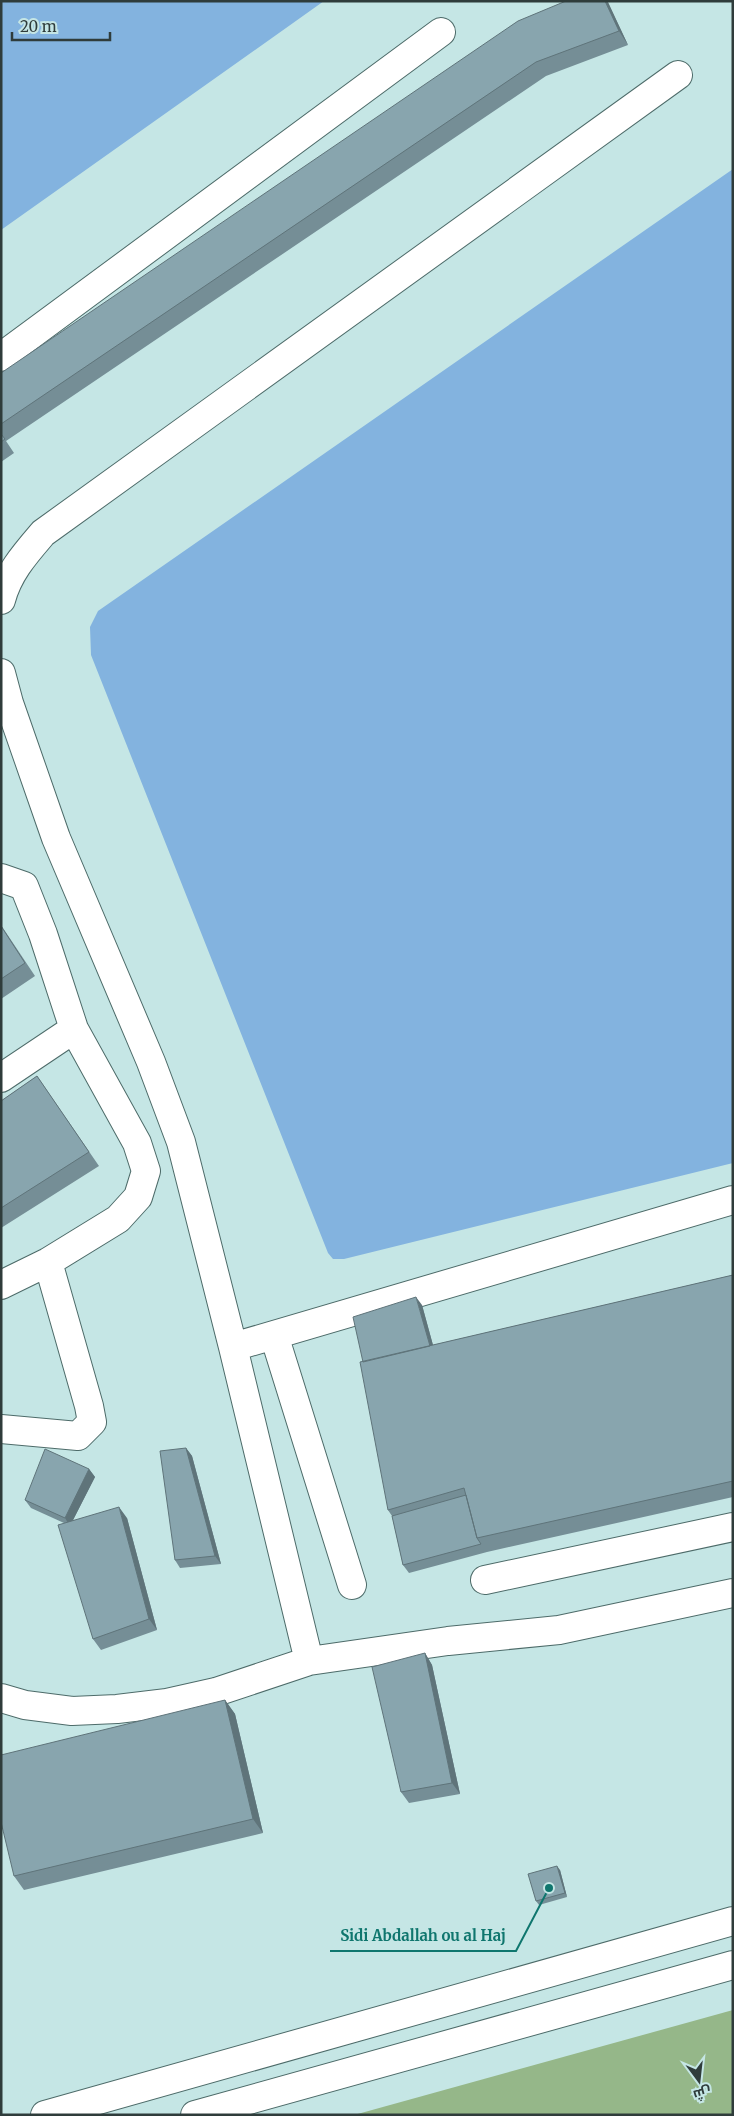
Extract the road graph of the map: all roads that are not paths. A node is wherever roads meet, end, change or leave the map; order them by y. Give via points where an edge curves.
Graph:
1 (441, 32) dead end
2 (678, 75) dead end
3 (1, 357) edge
4 (1, 600) edge
5 (1, 674) edge
6 (1, 878) edge
7 (74, 1029) junction
8 (1, 1078) edge
9 (733, 1200) edge
10 (48, 1262) junction
11 (1, 1285) edge
12 (274, 1335) junction
13 (233, 1347) junction
14 (1, 1429) edge
15 (733, 1527) edge
16 (485, 1580) dead end
17 (352, 1585) dead end
18 (733, 1592) edge
19 (309, 1662) junction
20 (1, 1698) edge
21 (733, 1921) edge
22 (733, 1965) edge
23 (44, 2115) edge
24 (195, 2115) edge

1 - 3 street
2 - 4 street via 43,533 18,563 6,583
5 - 13 street via 56,838 151,1062 181,1142
6 - 7 street via 24,886
7 - 8 street
7 - 10 street via 137,1142 146,1171 138,1197 118,1219
9 - 12 street
10 - 11 street
10 - 14 street via 92,1422 78,1436
12 - 13 street
12 - 17 street
13 - 19 street
15 - 16 street
18 - 19 street via 559,1630 448,1641
19 - 20 street via 216,1692 167,1703 117,1709 72,1711 25,1705
21 - 23 street
22 - 24 street

